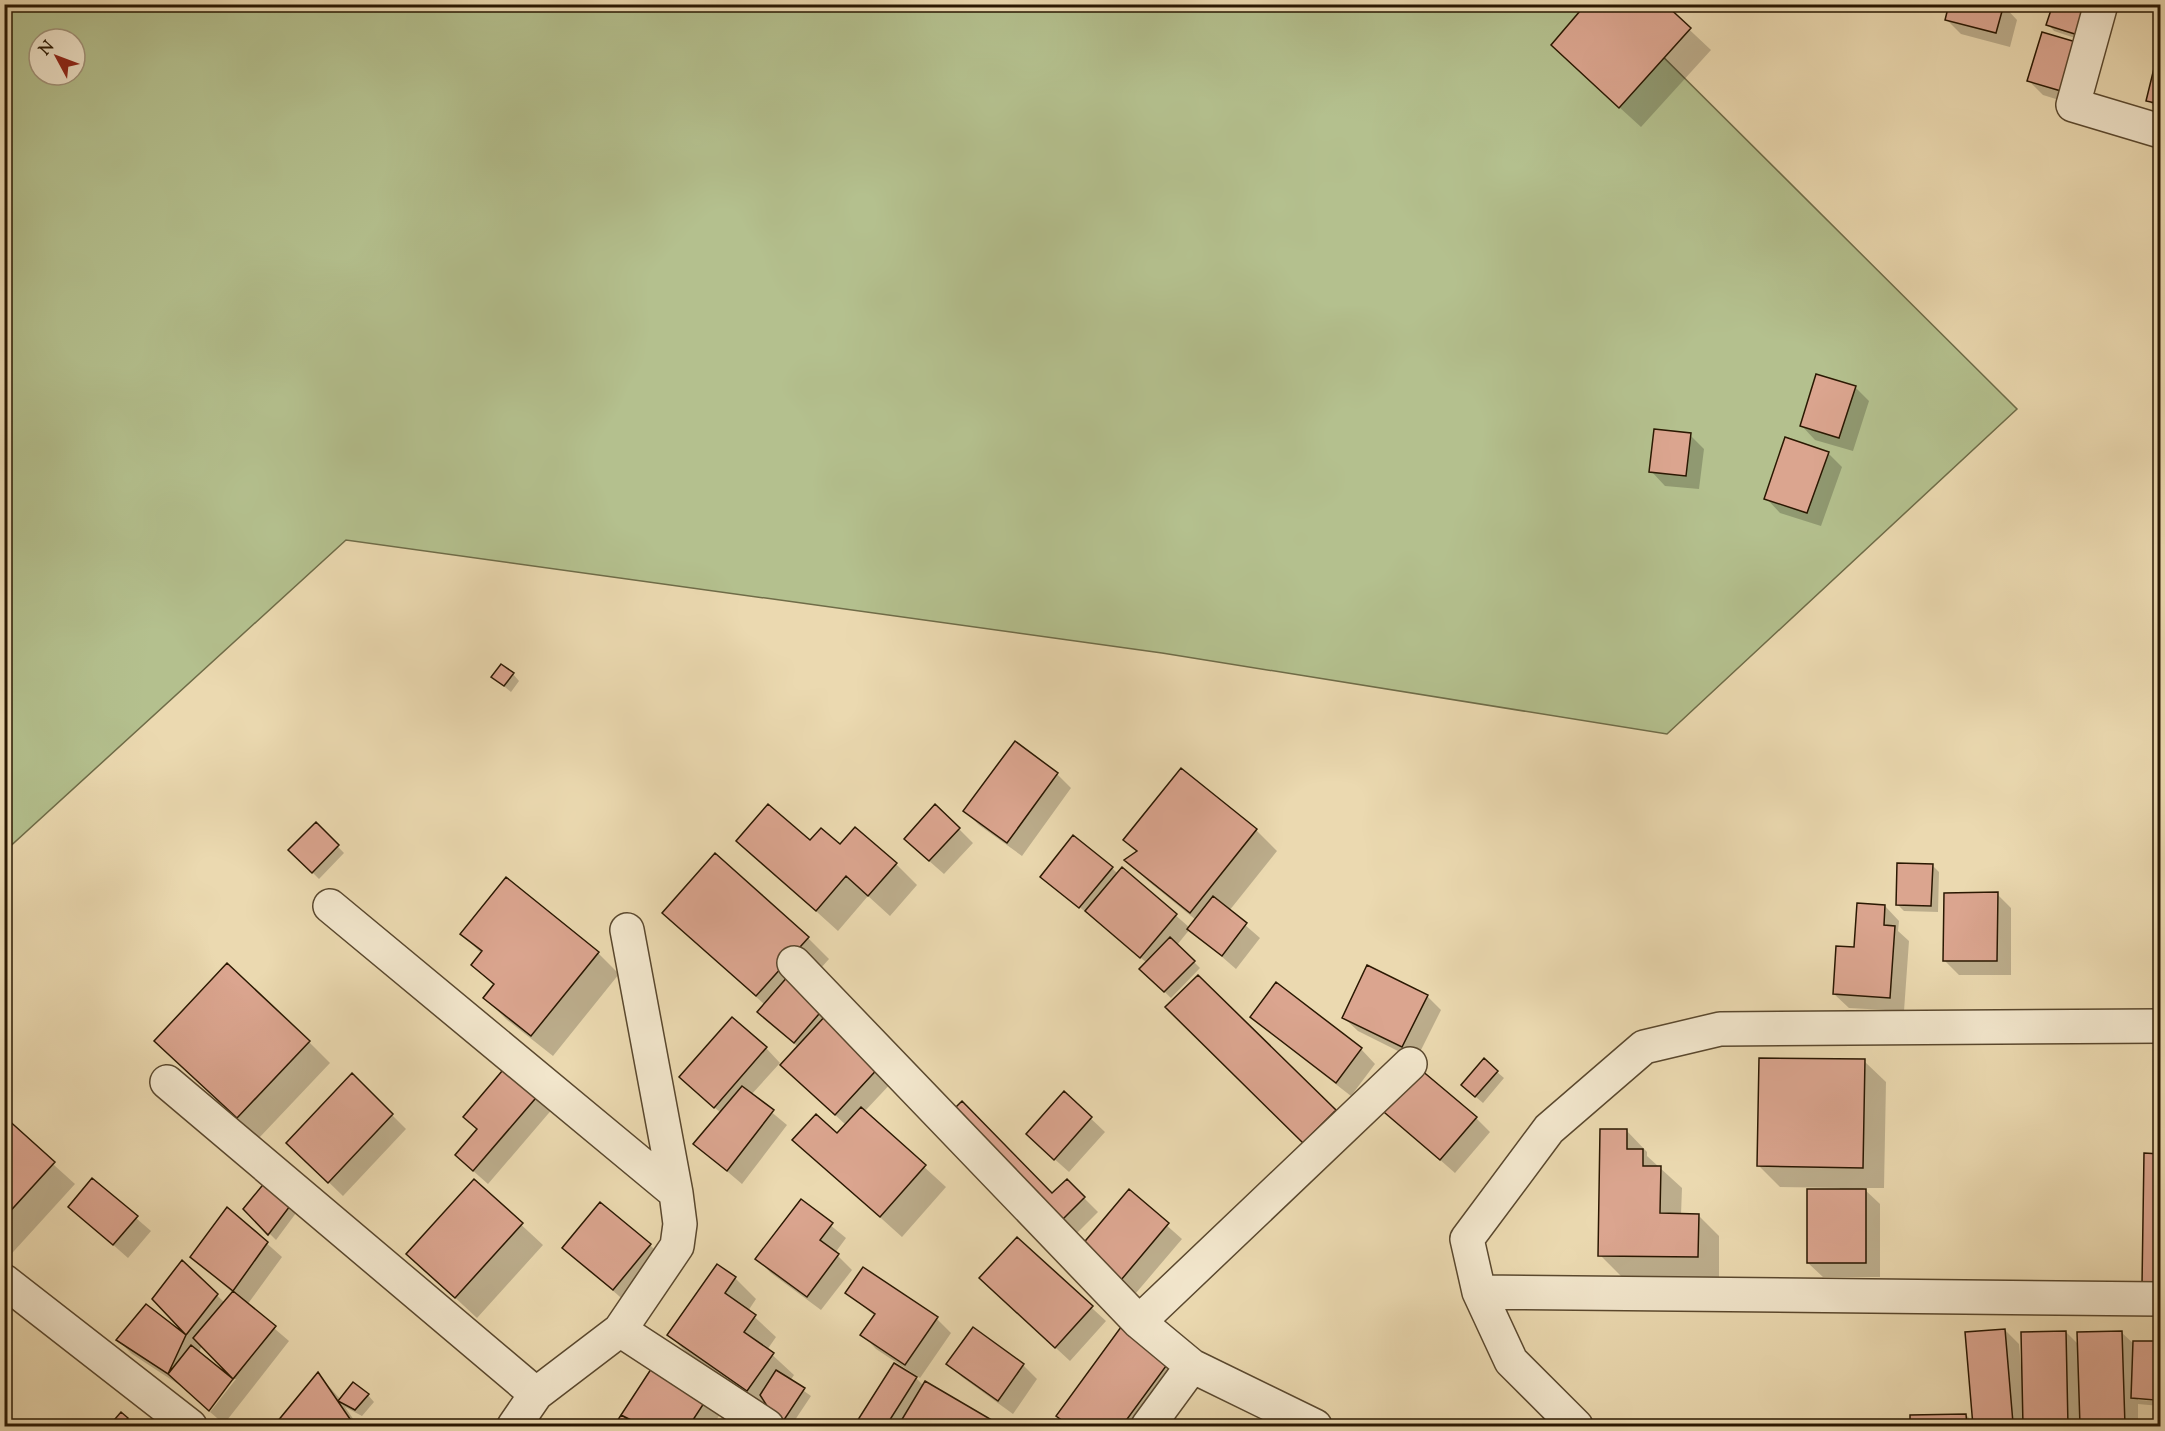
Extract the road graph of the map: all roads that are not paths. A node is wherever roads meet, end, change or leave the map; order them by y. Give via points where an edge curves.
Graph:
1 (2100, 4) edge
2 (2160, 131) edge
3 (330, 906) dead end
4 (627, 930) dead end
5 (794, 963) dead end
6 (2160, 1026) edge
7 (1410, 1064) dead end
8 (167, 1082) dead end
9 (675, 1193) junction
10 (4, 1281) edge
11 (1479, 1293) junction
12 (2160, 1299) edge
13 (1139, 1322) junction
14 (620, 1330) junction
15 (1192, 1365) junction
16 (536, 1394) junction
17 (190, 1426) edge
18 (514, 1426) edge
19 (767, 1426) edge
20 (1148, 1426) edge
21 (1315, 1426) edge
22 (1576, 1426) edge

1 - 2 street via 2073,105
3 - 9 street
4 - 9 street
5 - 13 street
6 - 11 street via 1720,1029 1644,1047 1549,1129 1467,1239
7 - 13 street
8 - 16 street
9 - 14 street via 680,1224 677,1246
10 - 17 street
11 - 12 street
11 - 22 street via 1511,1361
13 - 15 street
14 - 16 street
14 - 19 street
15 - 20 street
15 - 21 street
16 - 18 street

